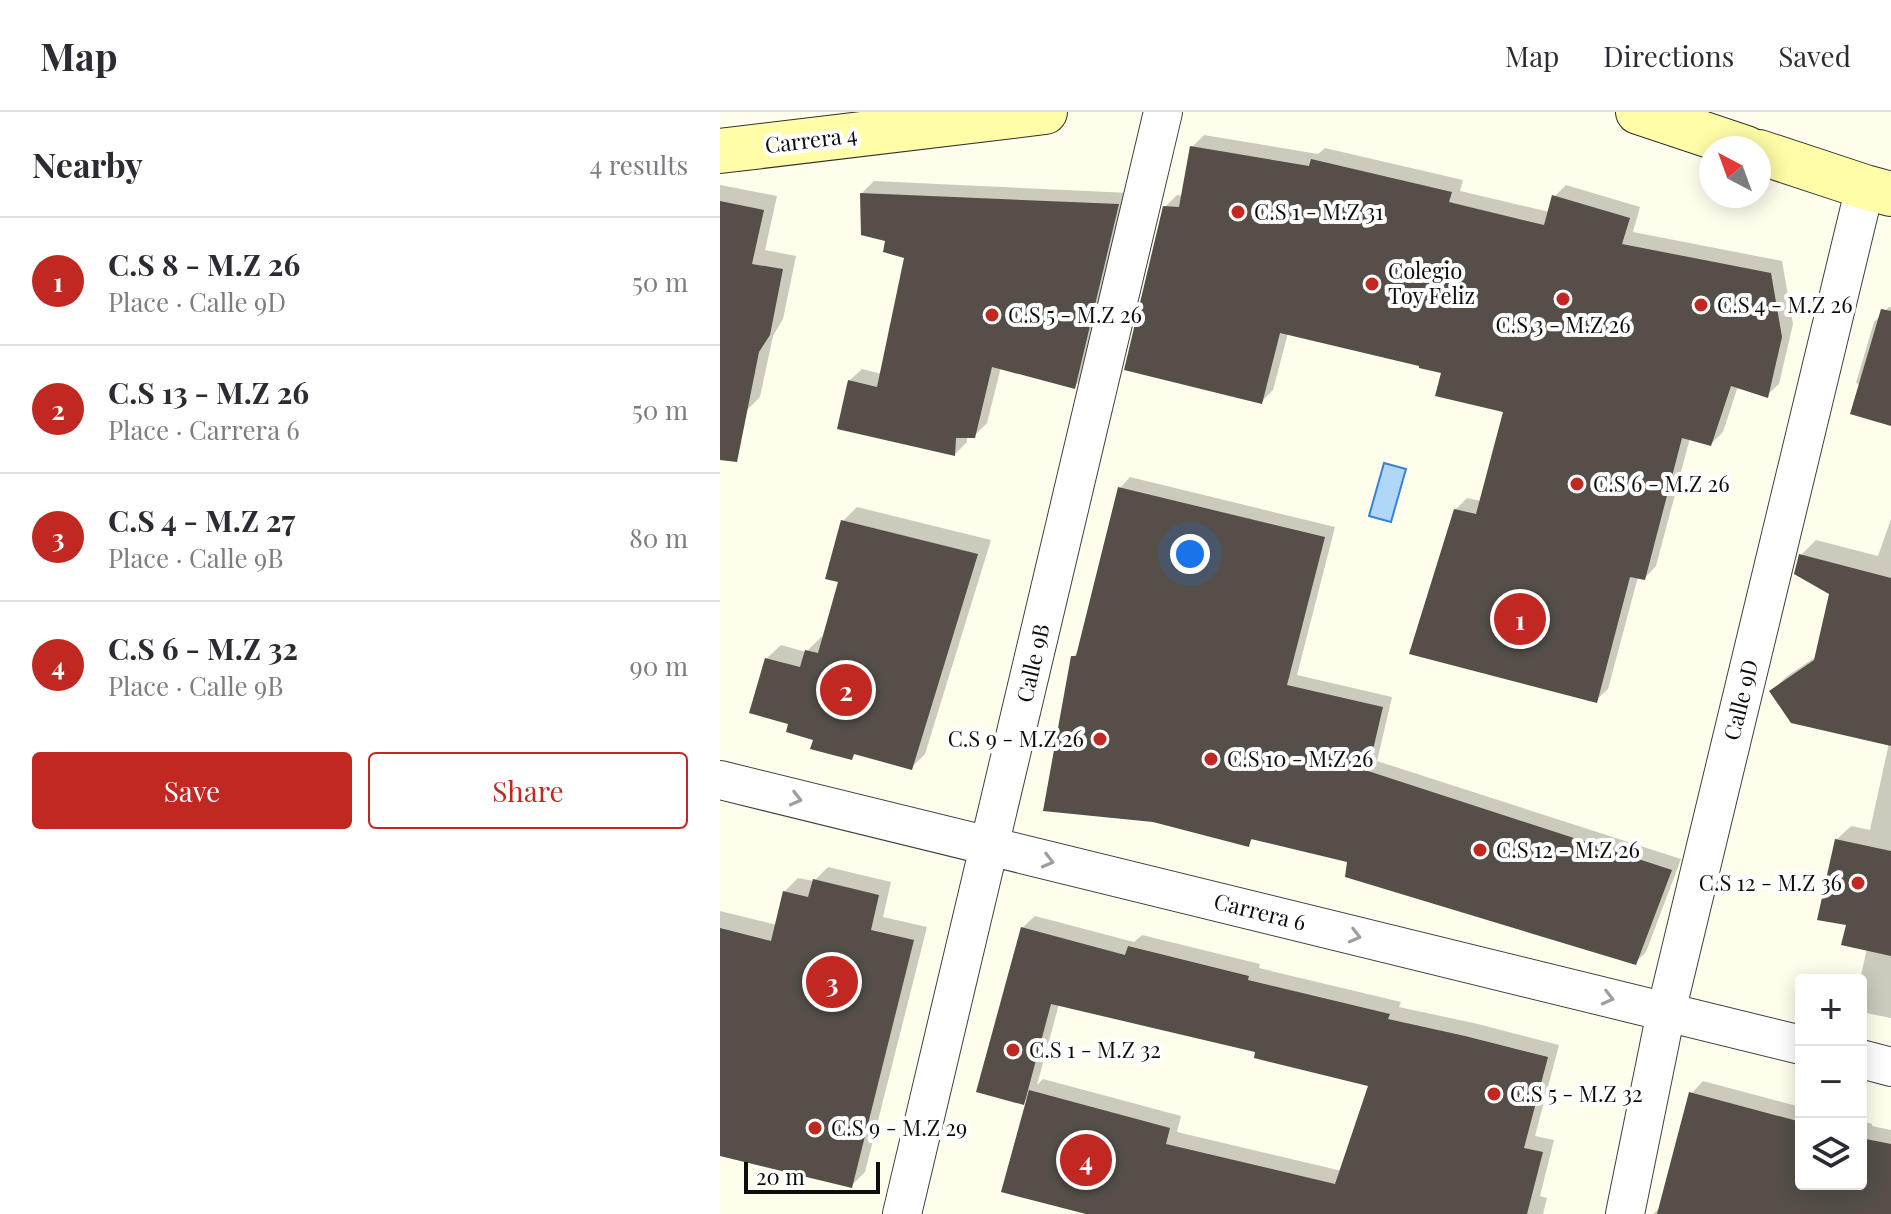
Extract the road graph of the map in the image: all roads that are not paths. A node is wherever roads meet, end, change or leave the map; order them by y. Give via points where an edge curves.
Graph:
1 (1045, 112) edge
2 (1163, 112) edge
3 (1638, 112) edge
4 (1710, 136) edge
5 (720, 151) edge
6 (1771, 156) edge
7 (1878, 191) edge
8 (720, 780) edge
9 (990, 846) junction
10 (1666, 1012) junction
11 (1795, 1044) edge
12 (1867, 1061) edge
13 (1891, 1067) edge
14 (902, 1214) edge
15 (1625, 1214) edge

1 - 5 main road, Carrera 4
2 - 9 street, Calle 9B
3 - 4 main road
6 - 7 main road
7 - 10 street, Calle 9D
8 -> 9 street, Carrera 6
9 -> 10 street, Carrera 6
9 - 14 street, Calle 9B
10 - 11 street, Carrera 6
10 - 15 street, Calle 9D
12 - 13 street

